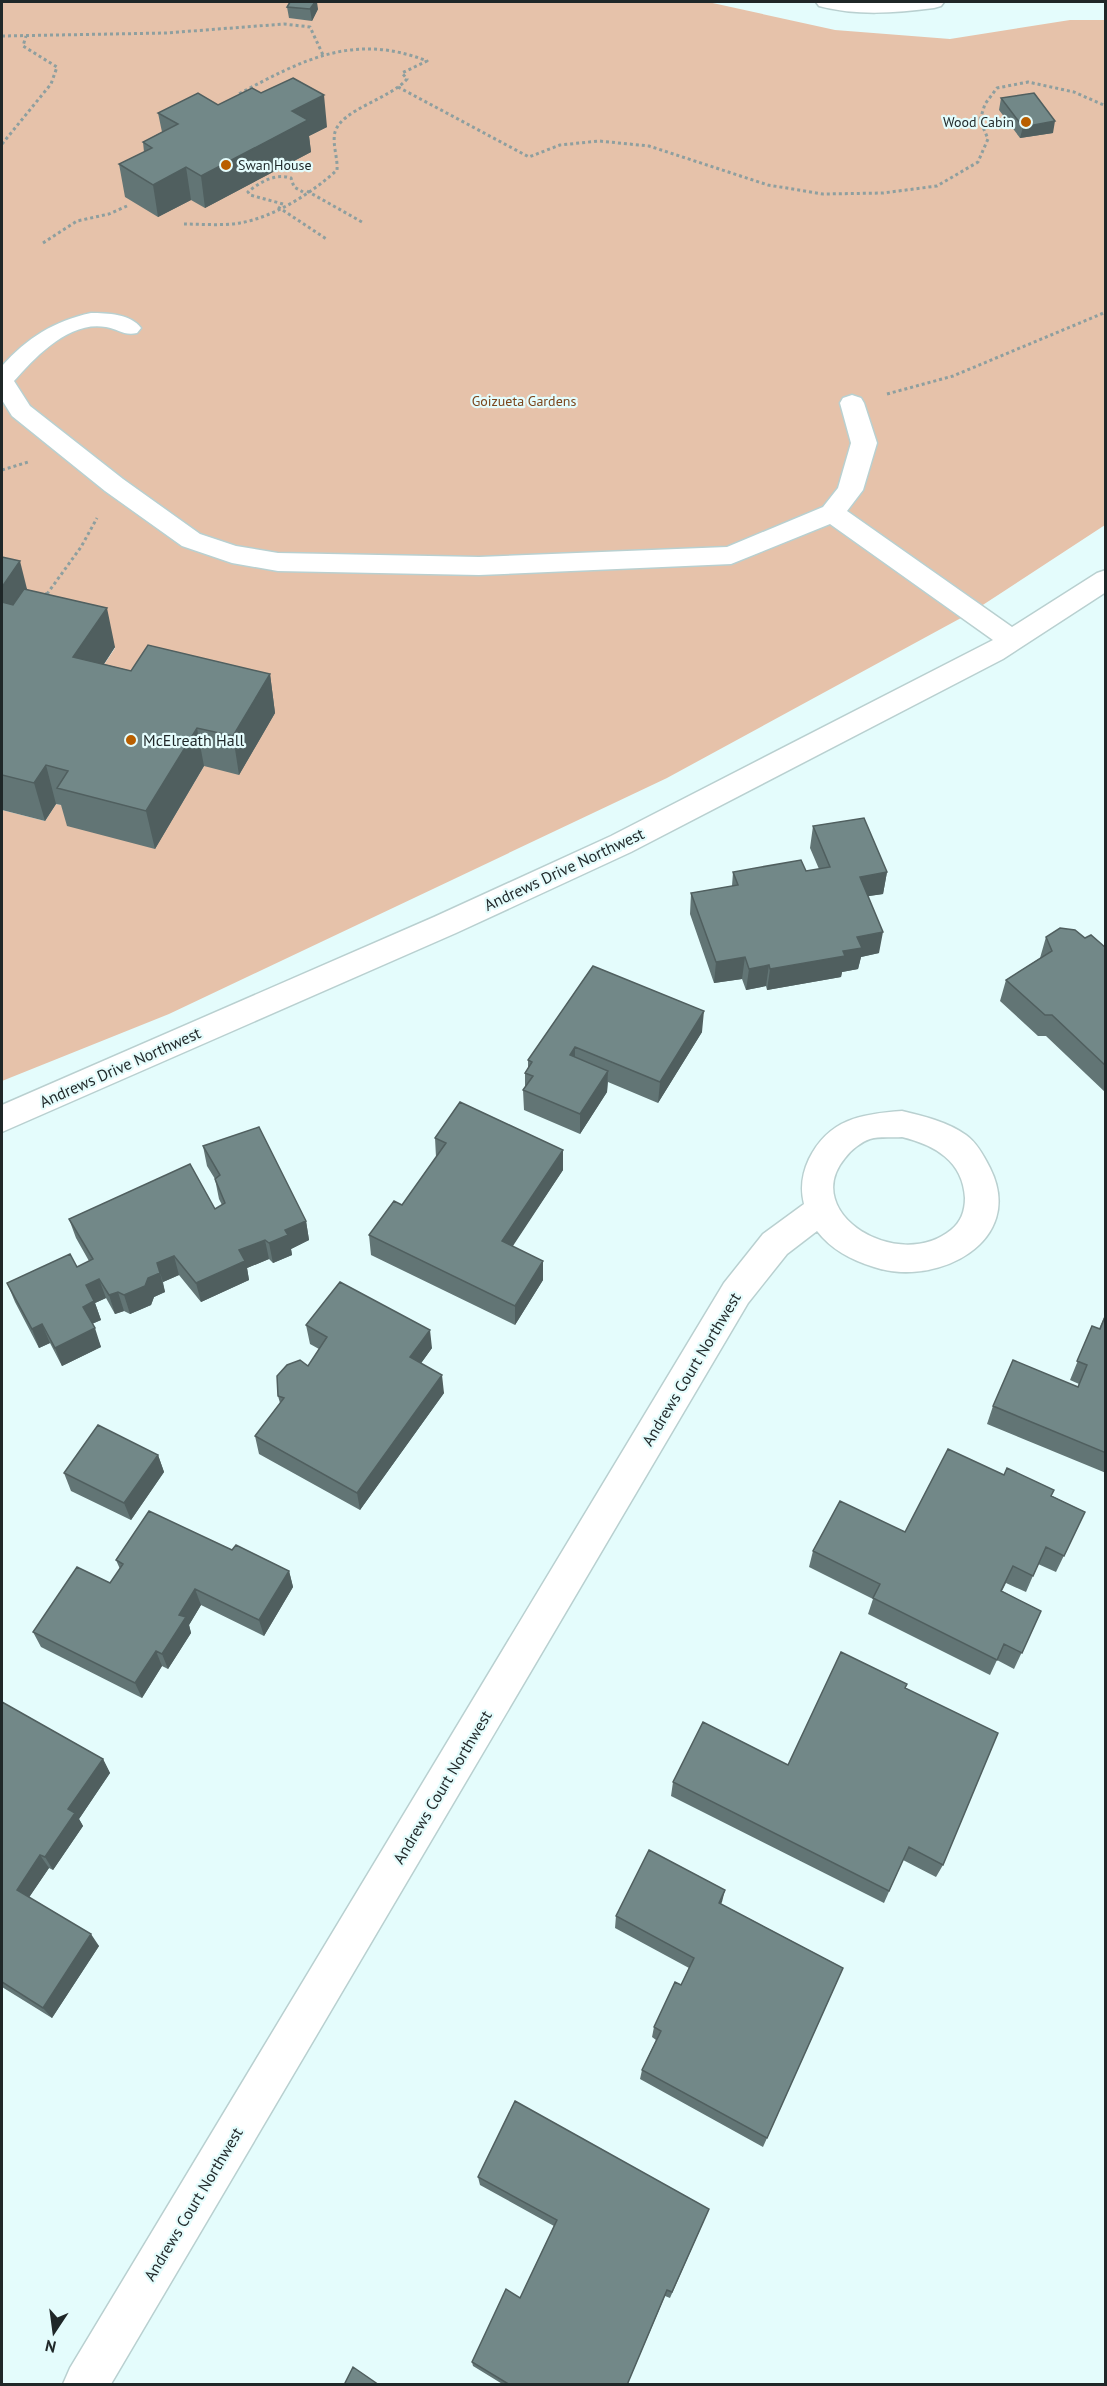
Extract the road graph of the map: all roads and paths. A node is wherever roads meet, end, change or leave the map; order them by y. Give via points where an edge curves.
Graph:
1 (826, 2) edge
2 (934, 2) edge
3 (2, 36) edge
4 (26, 36) junction
5 (323, 55) junction
6 (398, 87) junction
7 (237, 95) edge
8 (1106, 106) edge
9 (2, 144) edge
10 (305, 192) junction
11 (283, 204) junction
12 (127, 206) dead end
13 (277, 207) junction
14 (363, 222) dead end
15 (184, 224) dead end
16 (328, 240) dead end
17 (43, 243) dead end
18 (1106, 312) edge
19 (129, 328) dead end
20 (2, 345) edge
21 (24, 354) junction
22 (2, 380) edge
23 (852, 403) joint
24 (114, 485) junction
25 (832, 513) junction
26 (1106, 579) edge
27 (40, 603) edge
28 (1012, 640) junction
29 (2, 1119) edge
30 (822, 1209) junction
31 (86, 2385) edge

1 - 2 street via 886,8
3 - 4 path
4 - 5 path via 166,33 284,24 310,27
4 - 9 path via 23,46 57,67 51,84
5 - 6 path via 358,47 396,50 427,61 402,73 407,79
5 - 7 path via 287,68
6 - 8 path via 529,158 560,146 599,141 649,146 768,184 823,194 883,193 937,186 978,162 988,139 980,120 985,104 997,88 1028,82 1074,93
6 - 10 path via 341,121 336,130 337,170
10 - 11 path
10 - 11 path via 282,175 248,192
10 - 14 path
11 - 13 path
12 - 17 path via 77,220
13 - 15 path via 242,223
13 - 16 path
18 - 23 path via 953,376
19 - 21 street via 106,320 75,324 45,338
20 - 21 street
21 - 22 street
22 - 24 street via 21,411
23 - 25 street via 864,443 850,490
24 - 25 street via 191,540 232,554 278,562 479,566 731,555
24 - 27 path via 81,547
25 - 28 street
26 - 28 street, Andrews Drive Northwest
28 - 29 street, Andrews Drive Northwest via 621,844 445,926
30 - 30 street via 839,1233 866,1251 898,1259 931,1257 958,1244 977,1224 983,1198 977,1172 960,1148 933,1131 902,1124 871,1126 843,1138 825,1157 818,1182
30 - 31 street, Andrews Court Northwest via 775,1244 736,1293

